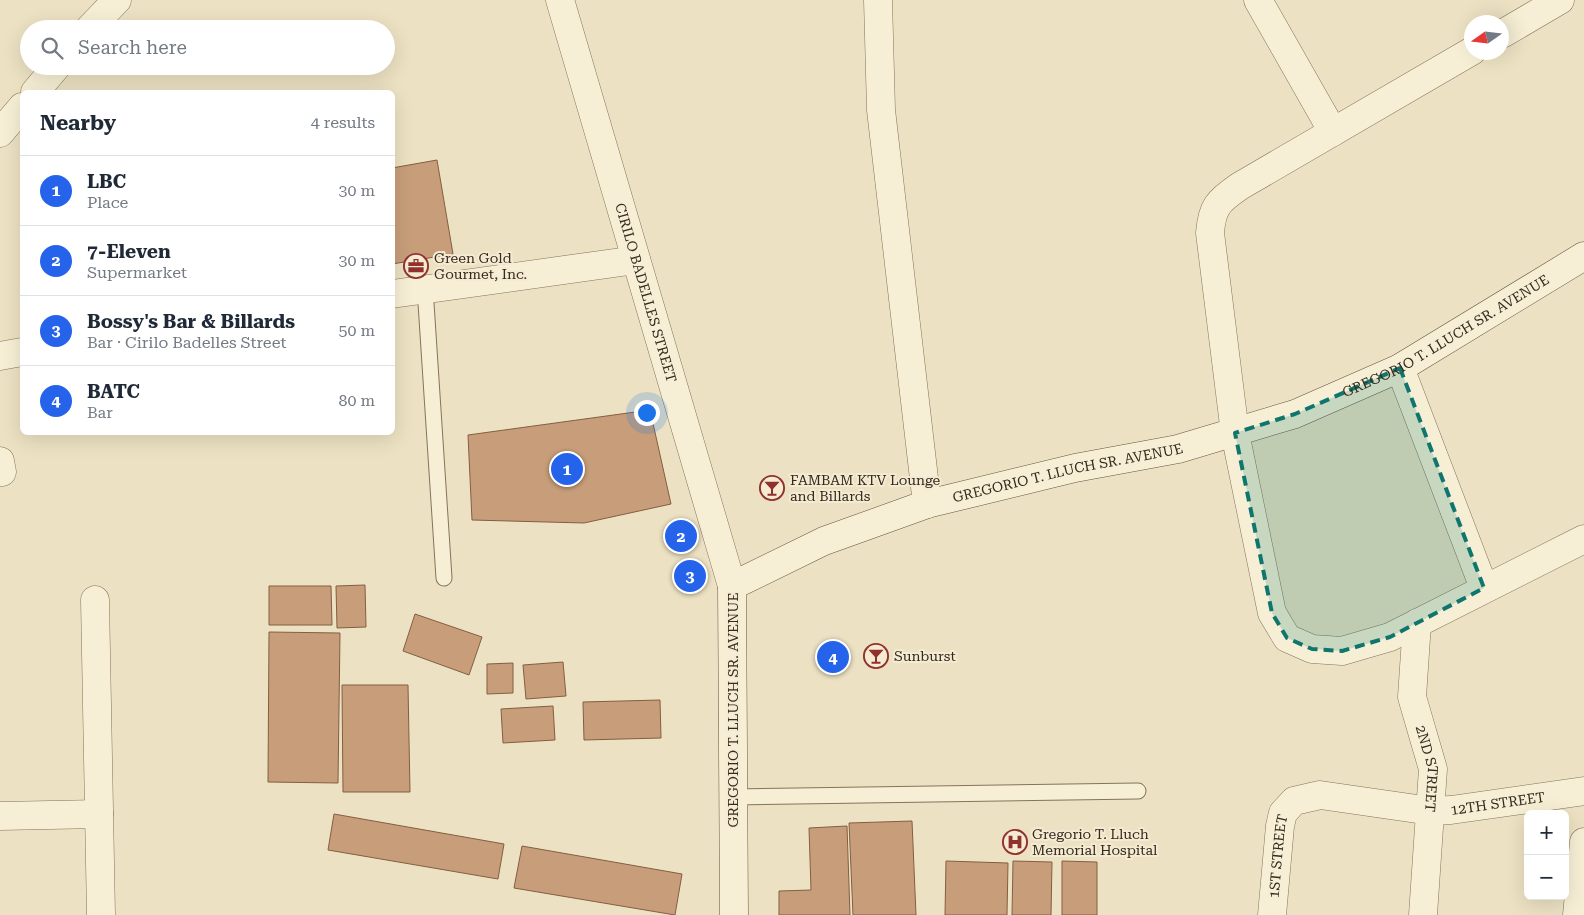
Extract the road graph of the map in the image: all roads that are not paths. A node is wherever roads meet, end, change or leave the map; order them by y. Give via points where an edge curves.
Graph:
1 (117, 0) edge
2 (560, 0) edge
3 (878, 0) edge
4 (1258, 0) edge
5 (1560, 0) edge
6 (92, 17) edge
7 (1509, 30) edge
8 (1464, 56) edge
9 (49, 75) edge
10 (36, 90) edge
11 (20, 109) edge
12 (1333, 132) junction
13 (0, 133) edge
14 (1584, 256) edge
15 (636, 260) junction
16 (425, 288) junction
17 (395, 293) edge
18 (20, 352) edge
19 (0, 356) edge
20 (1400, 368) junction
21 (1235, 433) junction
22 (927, 504) junction
23 (1584, 539) edge
24 (444, 578) dead end
25 (732, 586) junction
26 (1484, 588) junction
27 (95, 600) dead end
28 (1417, 623) junction
29 (1138, 791) dead end
30 (1584, 791) edge
31 (733, 798) junction
32 (1294, 801) joint
33 (1431, 811) junction
34 (99, 814) junction
35 (0, 816) edge
36 (1584, 842) edge
37 (101, 915) edge
38 (734, 915) edge
39 (1272, 915) edge
40 (1423, 915) edge
41 (1577, 915) edge

1 - 6 street
2 - 15 street, CIRILO BADELLES STREET
3 - 22 street via 881,110
4 - 12 street
5 - 7 street
8 - 12 street
9 - 10 street
11 - 13 street
12 - 21 street via 1240,186 1214,207 1210,233
14 - 20 street, GREGORIO T. LLUCH SR. AVENUE
15 - 16 street
15 - 25 street, CIRILO BADELLES STREET
16 - 17 street
16 - 24 lane
18 - 19 street
20 - 21 street, GREGORIO T. LLUCH SR. AVENUE via 1295,414
20 - 26 street
21 - 22 street, GREGORIO T. LLUCH SR. AVENUE via 1178,449 1075,468
21 - 28 street via 1272,613 1287,638 1312,649 1342,651 1390,638
22 - 25 street, GREGORIO T. LLUCH SR. AVENUE via 824,541
23 - 26 street
25 - 31 street, GREGORIO T. LLUCH SR. AVENUE
26 - 28 street
27 - 34 street
28 - 33 street, 2ND STREET via 1412,697 1433,769
29 - 31 lane
30 - 33 street, 12TH STREET
31 - 38 street, GREGORIO T. LLUCH SR. AVENUE
32 - 33 street, 12TH STREET via 1320,795
32 - 39 street, 1ST STREET via 1283,813 1280,826
33 - 40 street, 2ND STREET
34 - 35 street
34 - 37 street
36 - 41 street

